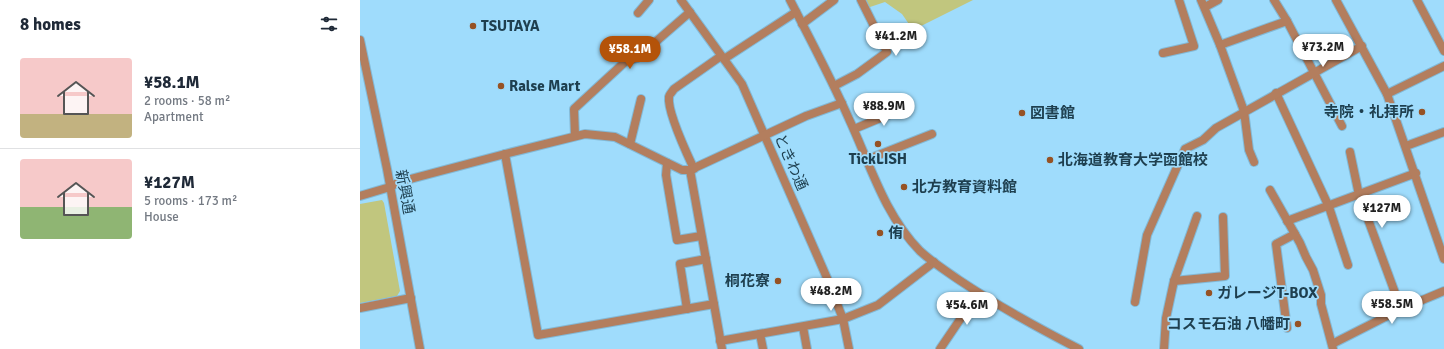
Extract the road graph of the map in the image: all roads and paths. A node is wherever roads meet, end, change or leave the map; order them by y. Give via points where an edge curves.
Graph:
1 (649, 0) edge
2 (790, 0) edge
3 (834, 0) edge
4 (861, 0) edge
5 (1179, 0) edge
6 (1218, 0) edge
7 (1274, 0) edge
8 (1336, 0) edge
9 (1417, 0) edge
10 (685, 1) edge
11 (1203, 3) edge
12 (690, 12) junction
13 (796, 12) junction
14 (638, 13) dead end
15 (1287, 21) junction
16 (802, 24) junction
17 (360, 40) edge
18 (1220, 46) junction
19 (1362, 46) junction
20 (1444, 51) edge
21 (1163, 53) dead end
22 (722, 57) junction
23 (1444, 66) edge
24 (1314, 73) junction
25 (834, 86) junction
26 (1276, 93) junction
27 (1388, 94) junction
28 (641, 99) dead end
29 (842, 103) junction
30 (907, 106) dead end
31 (1244, 111) junction
32 (1342, 126) dead end
33 (854, 129) junction
34 (1444, 132) edge
35 (932, 134) dead end
36 (764, 135) junction
37 (575, 136) junction
38 (630, 144) junction
39 (1406, 146) junction
40 (1350, 152) dead end
41 (505, 154) junction
42 (866, 160) junction
43 (1254, 162) dead end
44 (667, 163) junction
45 (692, 170) junction
46 (1416, 174) junction
47 (390, 187) junction
48 (1270, 190) dead end
49 (1360, 195) junction
50 (360, 196) edge
51 (1329, 207) junction
52 (1197, 216) dead end
53 (1223, 217) dead end
54 (1287, 222) junction
55 (1295, 234) junction
56 (701, 236) junction
57 (1444, 258) edge
58 (706, 259) junction
59 (934, 262) junction
60 (1348, 265) dead end
61 (1174, 281) junction
62 (1444, 291) edge
63 (978, 293) junction
64 (411, 298) junction
65 (1135, 302) dead end
66 (714, 304) junction
67 (360, 308) edge
68 (687, 309) junction
69 (1401, 310) junction
70 (843, 320) junction
71 (803, 327) junction
72 (1287, 328) dead end
73 (760, 334) junction
74 (721, 345) edge
75 (1332, 346) edge
76 (420, 349) edge
77 (763, 349) edge
78 (807, 349) edge
79 (849, 349) edge
80 (940, 349) edge
81 (1079, 349) edge
82 (1164, 349) edge

1 - 14 street
2 - 13 street
3 - 16 street
4 - 25 street via 887,52 857,74
5 - 21 street via 1194,46
6 - 11 street
7 - 15 street
8 - 19 street
9 - 20 street
10 - 12 street, ときわ通
11 - 18 street
12 - 22 street, ときわ通
12 - 37 street via 637,58 626,60 574,109
13 - 16 street
13 - 22 street
15 - 18 street
15 - 24 street
16 - 25 street
17 - 47 street, 新興通
18 - 31 street
19 - 24 street
19 - 27 street
22 - 36 street, ときわ通 via 742,84
22 - 45 street via 674,89 669,96 676,127
23 - 27 street
24 - 26 street
24 - 32 street
25 - 29 street
26 - 31 street
26 - 51 street
27 - 39 street
28 - 38 street
29 - 33 street
29 - 36 street
30 - 33 street
31 - 43 street
31 - 65 street via 1216,128 1203,140 1185,149 1147,235
33 - 42 street
34 - 39 street
35 - 42 street
36 - 45 street
36 - 70 street, ときわ通
37 - 38 street via 585,134 615,137
37 - 41 street
38 - 44 street
39 - 46 street
40 - 49 street
41 - 47 street via 399,182
41 - 68 street via 538,335
42 - 59 street via 903,230
44 - 45 street via 682,170
44 - 56 street via 666,175 677,240
45 - 56 street
46 - 49 street
46 - 57 street
47 - 50 street
47 - 64 street, 新興通
48 - 54 street
49 - 51 street
49 - 69 street
51 - 54 street
51 - 60 street
52 - 61 street
53 - 61 street via 1225,276
54 - 55 street
55 - 72 street via 1276,244
55 - 75 street via 1313,270
56 - 58 street
58 - 66 street
58 - 68 street via 680,264
59 - 63 street
59 - 70 street via 878,306
61 - 82 street via 1166,318
62 - 69 street
63 - 80 street
63 - 81 street
64 - 67 street
64 - 76 street, 新興通
66 - 68 street
66 - 74 street
69 - 75 street
70 - 71 street
70 - 79 street, ときわ通
71 - 73 street
71 - 78 street
73 - 74 street
73 - 77 street

